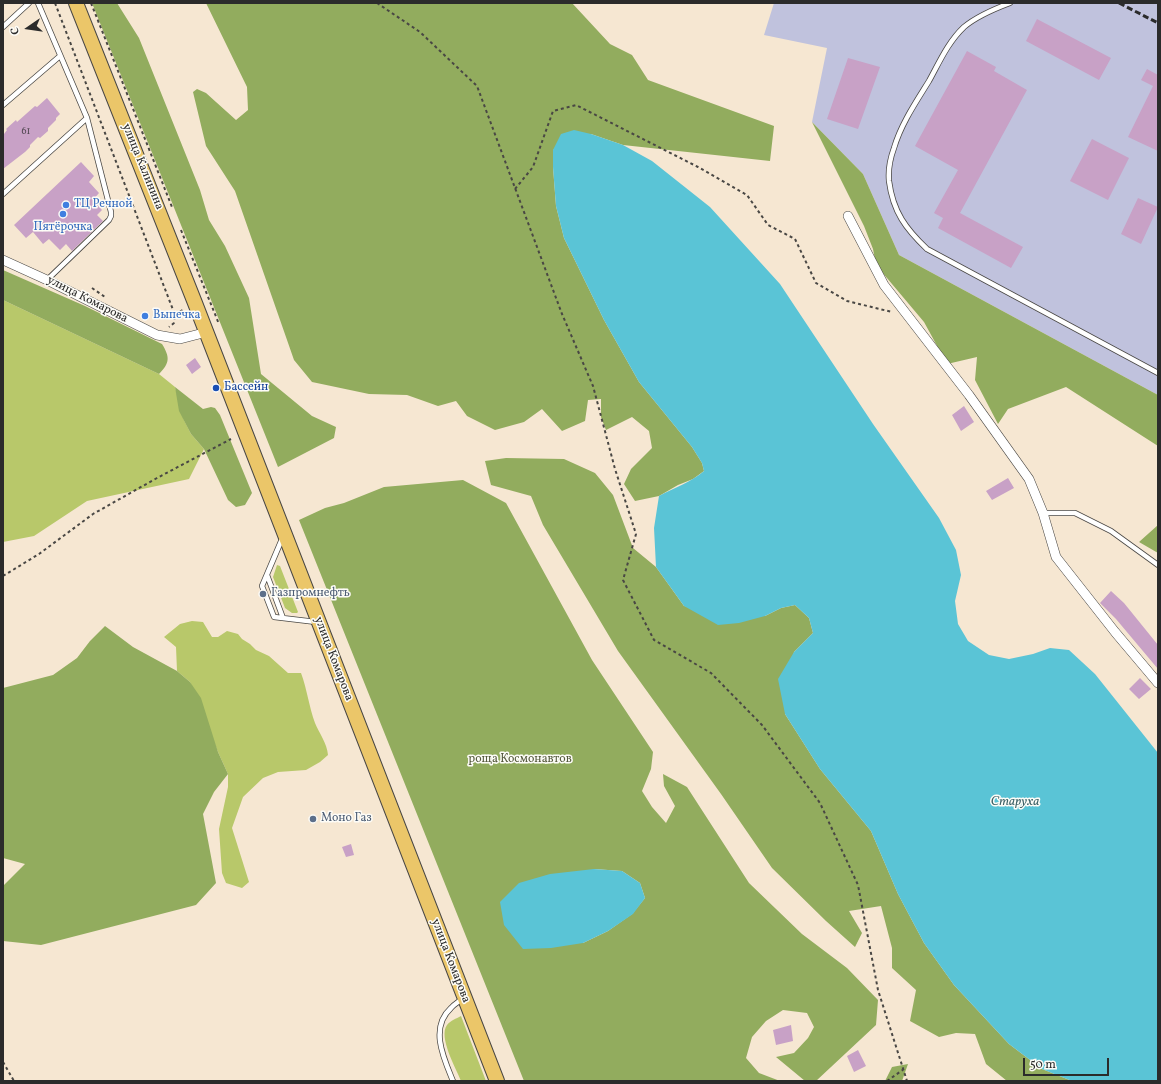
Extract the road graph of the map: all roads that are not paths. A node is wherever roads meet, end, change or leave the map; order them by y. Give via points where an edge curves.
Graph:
1 (29, 3) edge
2 (38, 3) edge
3 (76, 3) edge
4 (1010, 3) edge
5 (3, 27) edge
6 (60, 56) junction
7 (3, 105) edge
8 (87, 118) junction
9 (3, 194) edge
10 (848, 216) dead end
11 (3, 260) edge
12 (47, 280) junction
13 (207, 332) junction
14 (1158, 373) edge
15 (1043, 513) junction
16 (285, 534) junction
17 (1158, 565) edge
18 (267, 575) junction
19 (283, 618) junction
20 (319, 622) junction
21 (1158, 683) edge
22 (464, 997) junction
23 (450, 1074) junction
24 (447, 1081) edge
25 (453, 1081) edge
26 (497, 1081) edge

1 - 5 lane
2 - 6 lane
3 - 13 main road, улица Калинина
4 - 14 lane via 993,9 964,27 947,48 906,120 889,165 890,187 902,221 928,249
6 - 7 lane
6 - 8 lane
8 - 9 lane
8 - 12 lane via 111,216
10 - 15 street via 884,285 969,395 1029,479
11 - 12 street, улица Комарова
12 - 13 street, улица Комарова via 157,335 180,339
13 - 16 main road, улица Комарова
15 - 17 lane via 1075,513 1111,531
15 - 21 street via 1056,557
16 - 18 lane
16 - 20 main road, улица Комарова
18 - 19 lane
18 - 19 lane via 262,586 274,617
19 - 20 lane
20 - 22 main road, улица Комарова
22 - 23 lane via 450,1009 439,1031 442,1054
22 - 26 main road, улица Комарова
23 - 24 lane
23 - 25 lane

